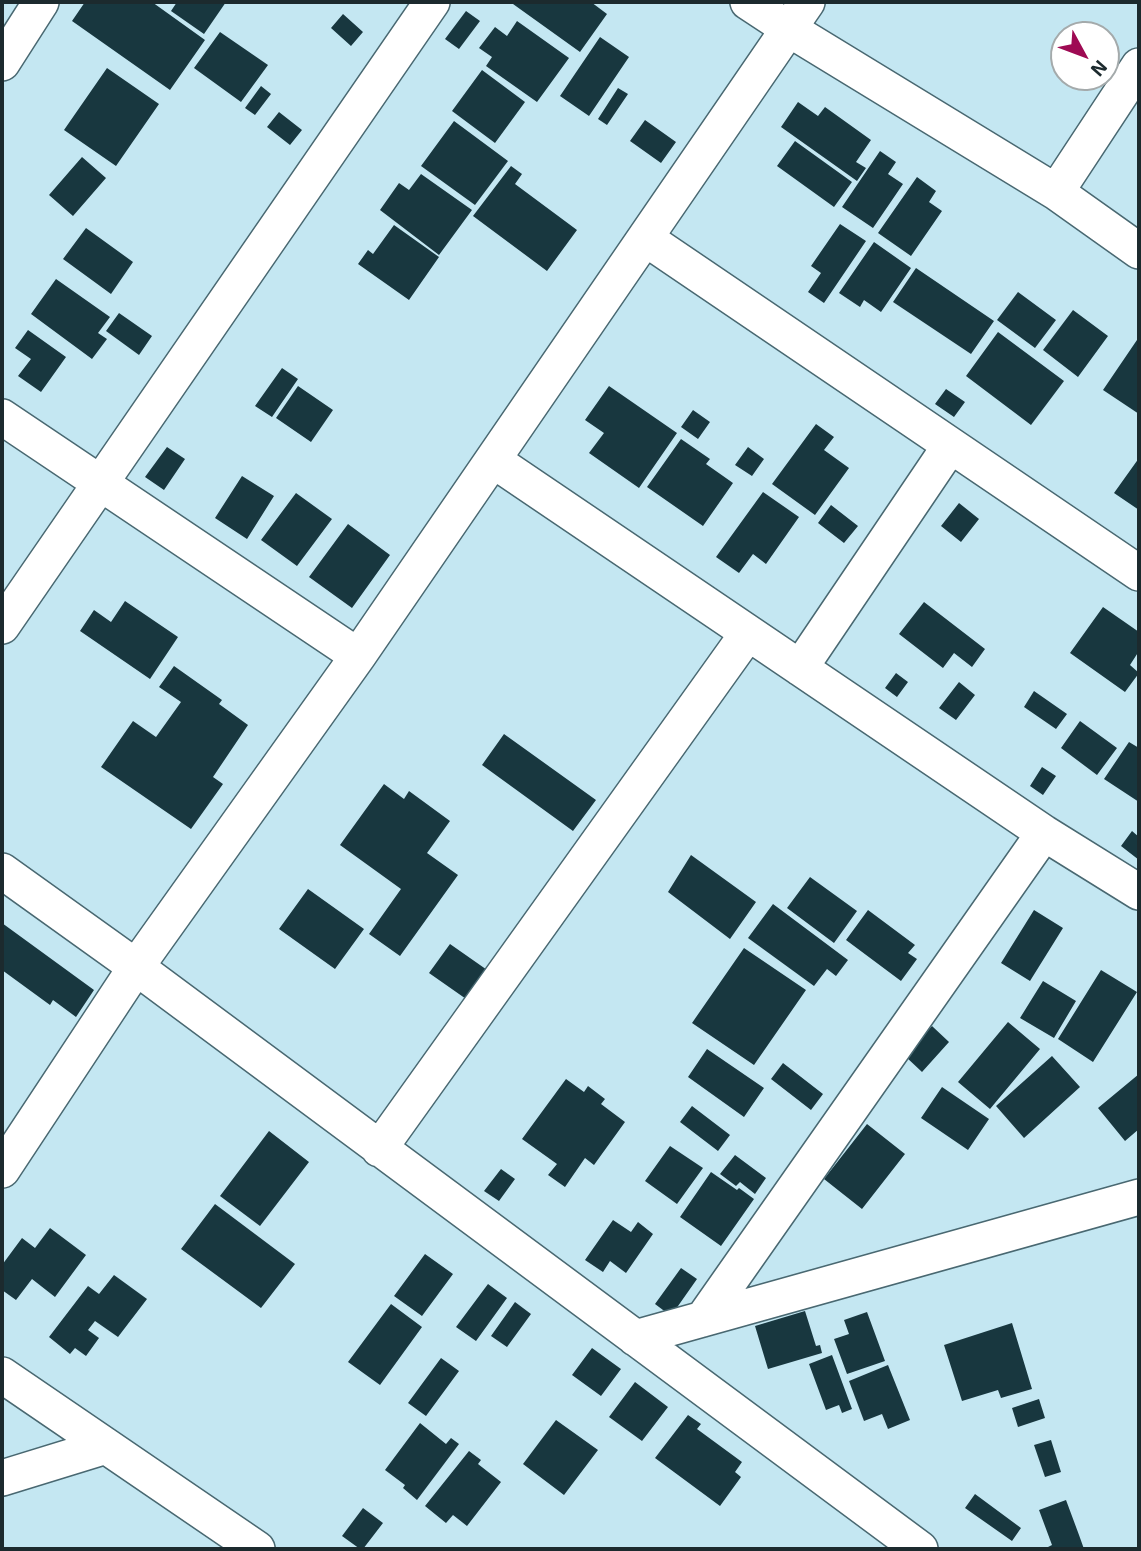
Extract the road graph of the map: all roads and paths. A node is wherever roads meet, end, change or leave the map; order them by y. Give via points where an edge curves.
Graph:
1 (41, 2) edge
2 (432, 2) edge
3 (748, 2) edge
4 (798, 15) edge
5 (2, 63) edge
6 (1139, 66) edge
7 (1056, 192) junction
8 (645, 238) junction
9 (1139, 251) edge
10 (2, 417) edge
11 (950, 446) junction
12 (493, 460) junction
13 (100, 483) junction
14 (1139, 573) edge
15 (2, 626) edge
16 (748, 633) junction
17 (358, 656) junction
18 (800, 668) junction
19 (1044, 833) junction
20 (2, 871) edge
21 (1139, 892) edge
22 (136, 967) junction
23 (379, 1149) junction
24 (2, 1170) edge
25 (1139, 1198) edge
26 (703, 1319) junction
27 (635, 1338) junction
28 (2, 1375) edge
29 (106, 1446) junction
30 (2, 1478) edge
31 (257, 1549) edge
32 (920, 1549) edge

1 - 5 street
2 - 13 street
3 - 4 street
4 - 7 street
4 - 8 street
6 - 7 street
7 - 9 street
8 - 11 street
8 - 12 street
10 - 13 street
11 - 14 street
11 - 18 street
12 - 16 street
12 - 17 street
13 - 15 street
13 - 17 street
16 - 18 street
16 - 23 street
17 - 22 street
18 - 19 street
19 - 21 street
19 - 26 street
20 - 22 street
22 - 23 street
22 - 24 street
23 - 27 street
25 - 26 street
26 - 27 street
27 - 32 street
28 - 29 street
29 - 30 street
29 - 31 street

